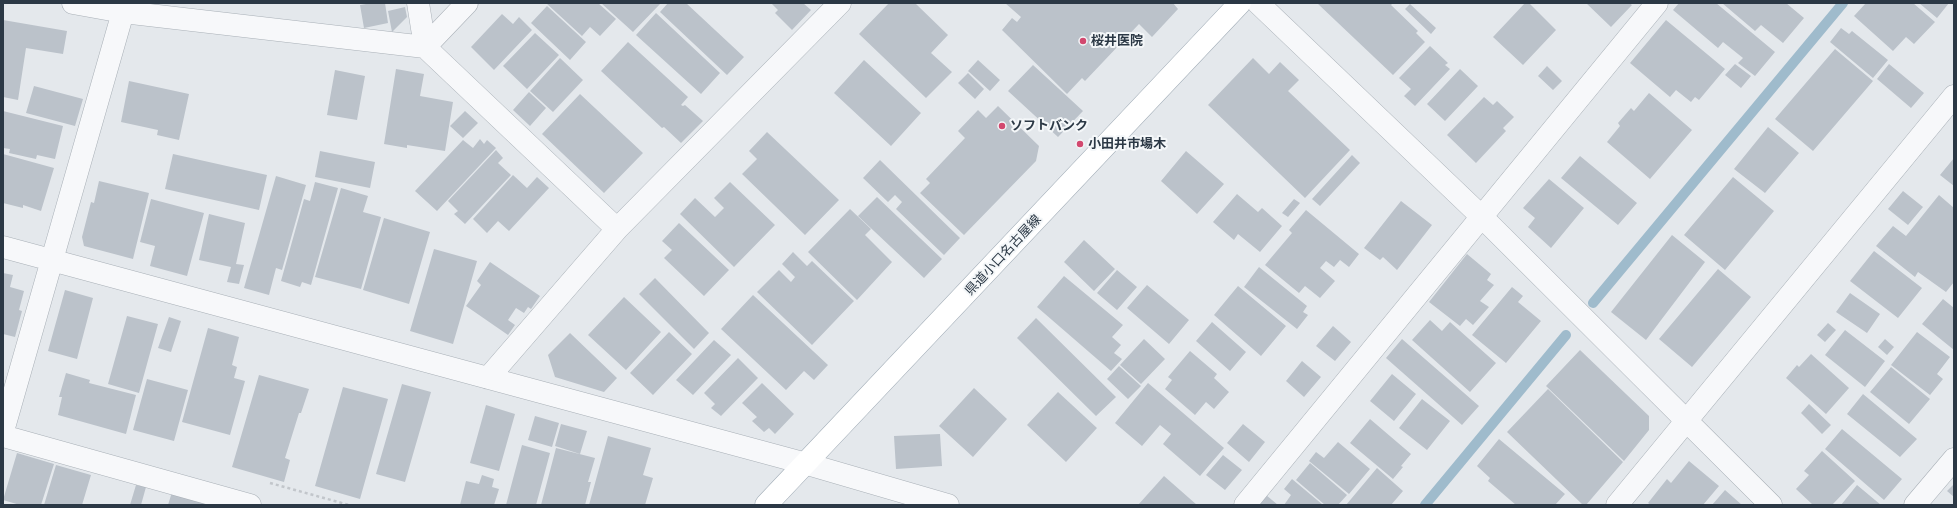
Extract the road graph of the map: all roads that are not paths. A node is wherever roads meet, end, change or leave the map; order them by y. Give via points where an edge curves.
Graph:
1 (73, 3) edge
2 (418, 3) edge
3 (467, 3) edge
4 (840, 3) edge
5 (1240, 3) edge
6 (1258, 3) edge
7 (1658, 3) edge
8 (122, 7) edge
9 (425, 47) junction
10 (1954, 96) edge
11 (1482, 217) junction
12 (618, 229) junction
13 (3, 247) edge
14 (53, 261) junction
15 (488, 378) junction
16 (1687, 421) junction
17 (3, 431) edge
18 (3, 436) edge
19 (1954, 459) edge
20 (807, 464) junction
21 (250, 505) edge
22 (766, 505) edge
23 (948, 505) edge
24 (1245, 505) edge
25 (1616, 505) edge
26 (1771, 505) edge
27 (1915, 505) edge

1 - 8 street
2 - 9 street
3 - 9 street
4 - 12 street
5 - 20 main road, 県道小口名古屋線
6 - 11 street
7 - 11 street
8 - 9 street
8 - 14 street
9 - 12 street
10 - 16 street
11 - 16 street
11 - 24 street
12 - 15 street
13 - 14 street
14 - 15 street
14 - 17 street
15 - 20 street
16 - 25 street
16 - 26 street
18 - 21 street
19 - 27 street
20 - 22 main road, 県道小口名古屋線
20 - 23 street

